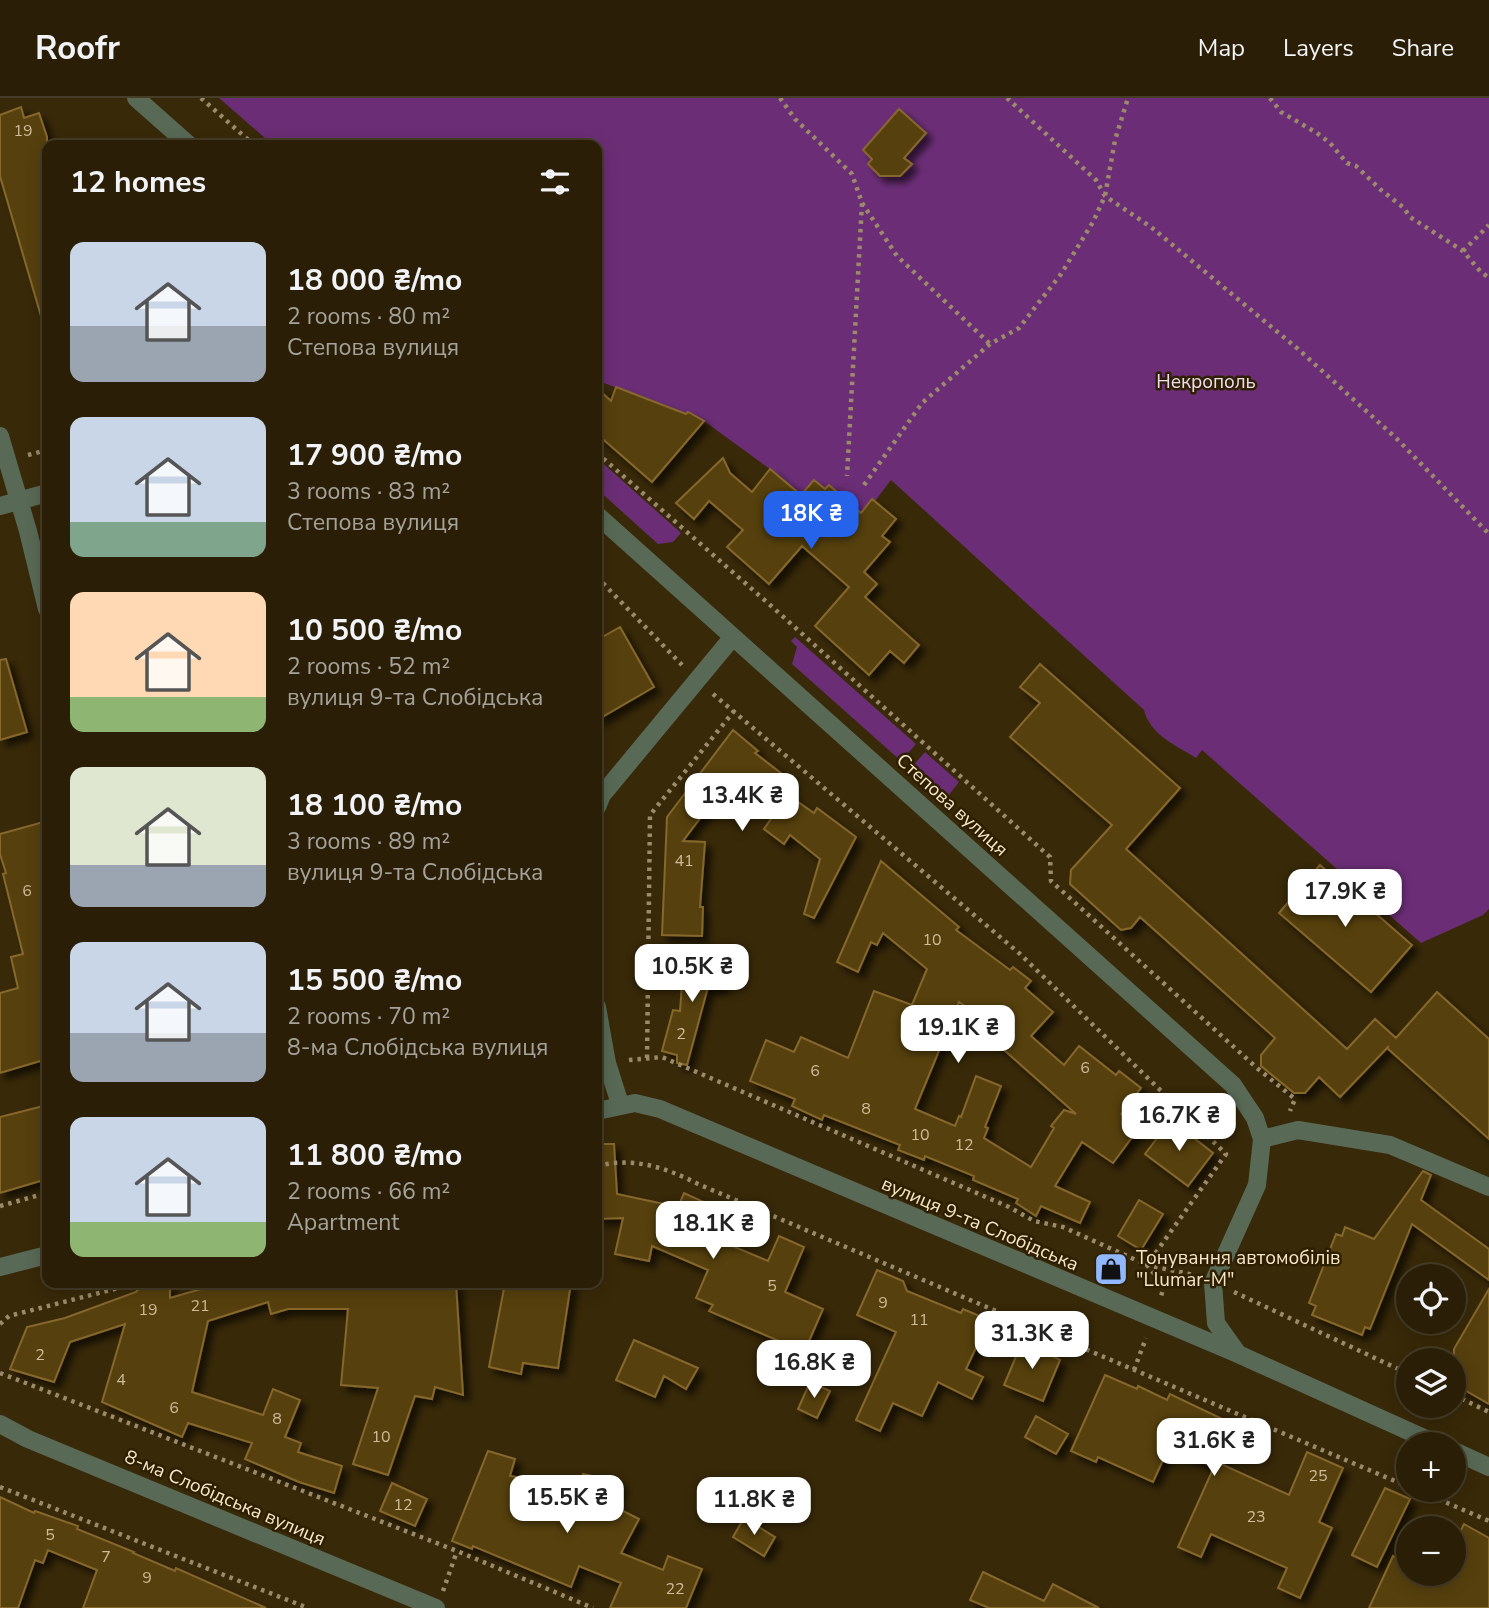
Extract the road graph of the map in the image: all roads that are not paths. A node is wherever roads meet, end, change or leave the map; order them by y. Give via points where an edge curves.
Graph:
1 (136, 98) edge
2 (183, 140) edge
3 (0, 436) edge
4 (42, 494) edge
5 (19, 501) junction
6 (0, 506) edge
7 (602, 520) edge
8 (42, 590) edge
9 (732, 638) junction
10 (602, 795) edge
11 (602, 1035) edge
12 (620, 1104) junction
13 (602, 1109) edge
14 (1262, 1139) junction
15 (1489, 1187) edge
16 (42, 1256) edge
17 (0, 1267) edge
18 (1238, 1354) junction
19 (0, 1424) edge
20 (1410, 1432) edge
21 (1466, 1456) edge
22 (1489, 1467) edge
23 (438, 1602) edge

1 - 2 street
3 - 5 street
4 - 5 street
5 - 6 street
5 - 8 street
7 - 9 street, Степова вулиця
9 - 10 street
9 - 14 street, Степова вулиця via 1233,1085 1255,1118
11 - 12 street
12 - 13 street
12 - 18 street, вулиця 9-та Слобідська via 660,1109
14 - 15 street via 1298,1130 1390,1145
14 - 18 street via 1257,1185 1213,1283 1216,1323
16 - 17 street
18 - 20 street, вулиця 9-та Слобідська
19 - 23 street, 8-ма Слобідська вулиця
21 - 22 street

